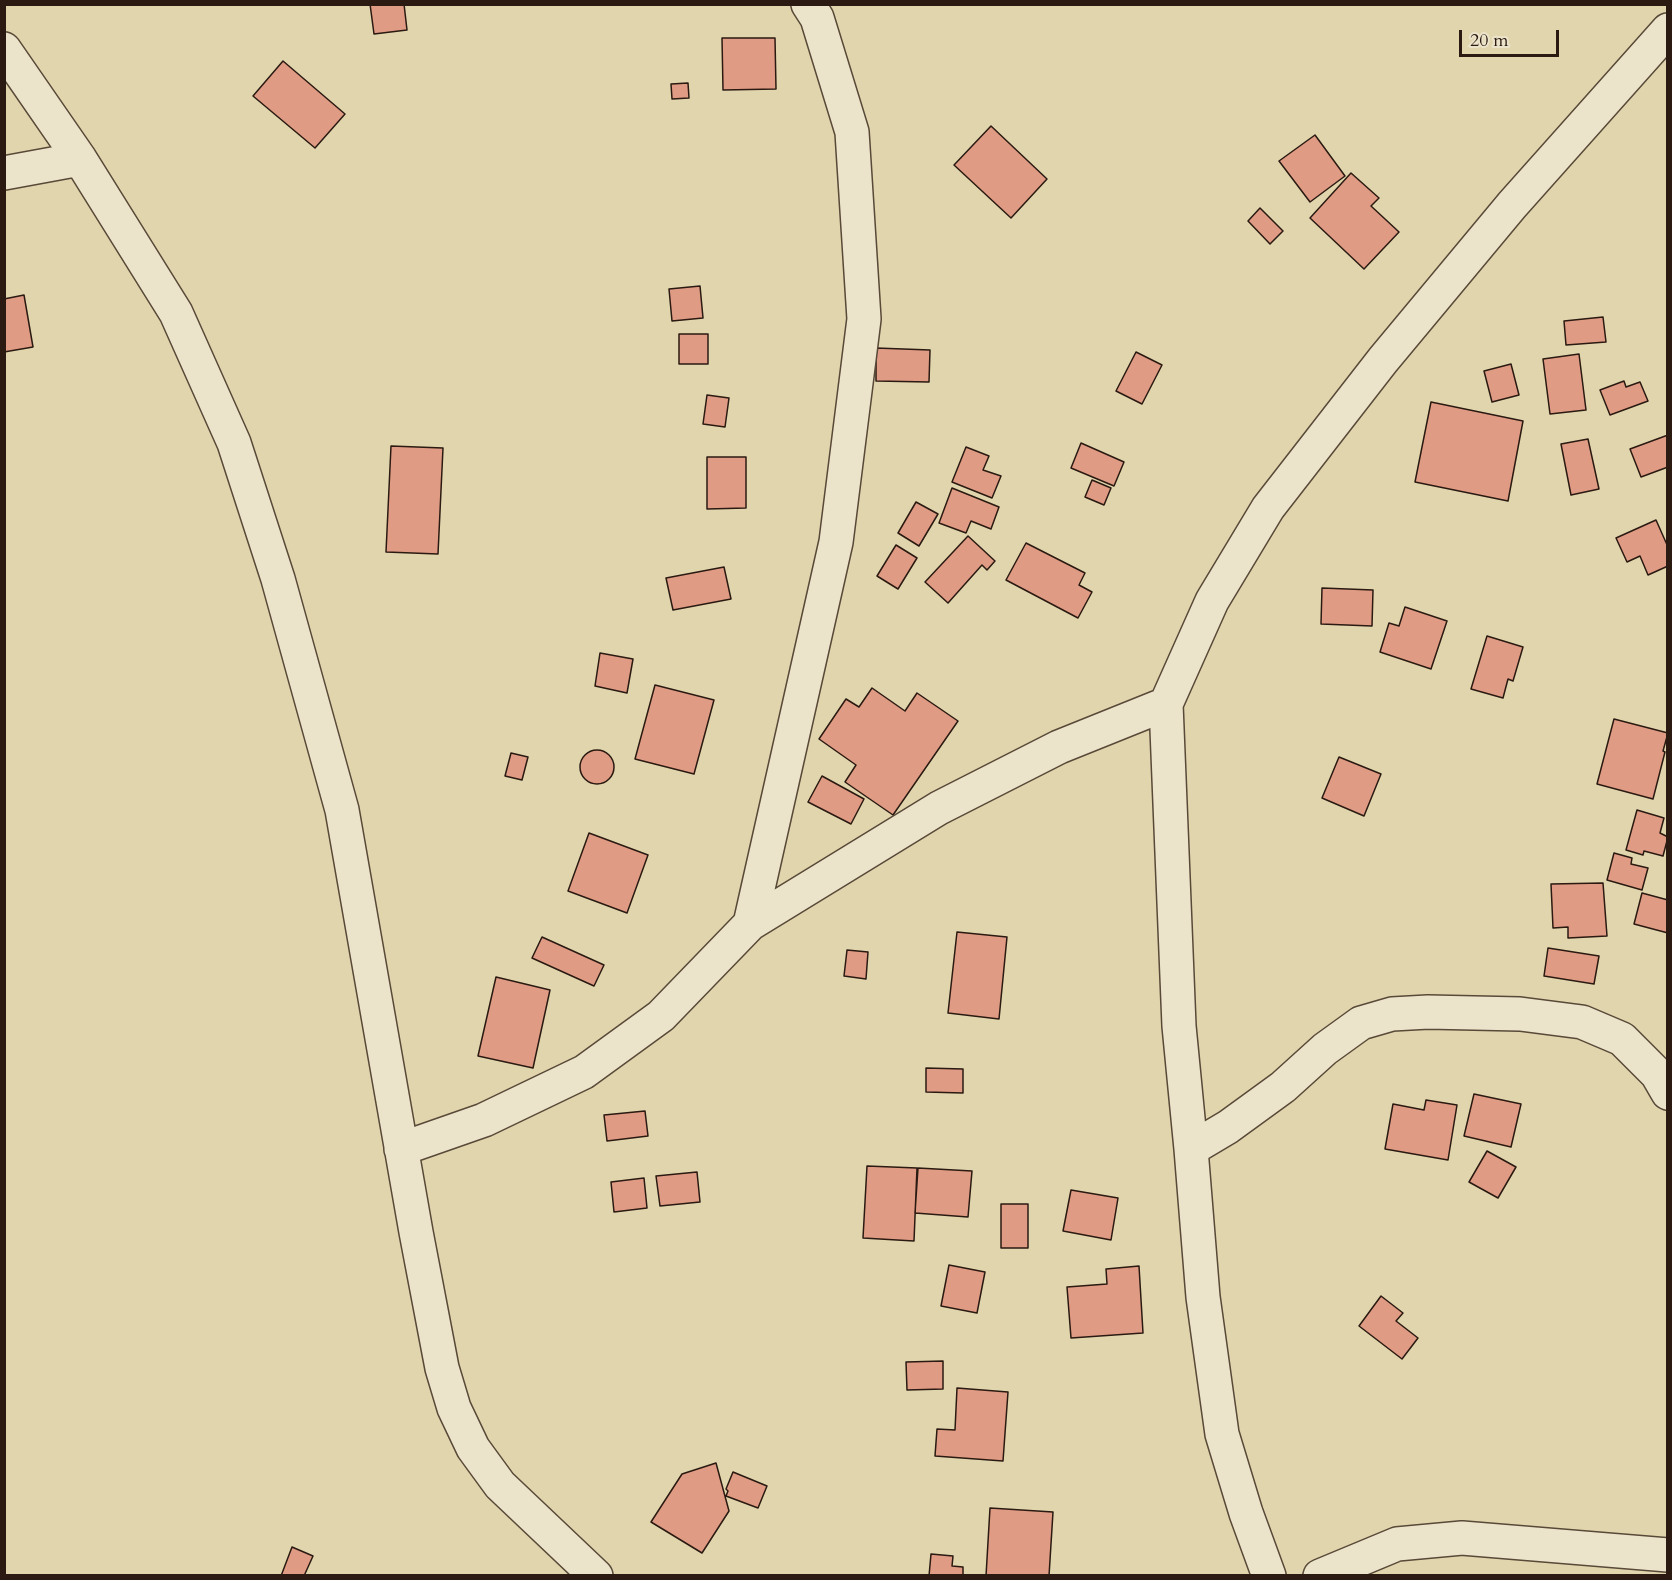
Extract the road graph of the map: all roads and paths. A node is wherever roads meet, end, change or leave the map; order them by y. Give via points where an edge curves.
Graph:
1 (808, 4) edge
2 (1668, 30) edge
3 (4, 49) edge
4 (80, 159) junction
5 (4, 173) edge
6 (1167, 704) junction
7 (750, 924) junction
8 (1668, 1093) edge
9 (401, 1149) junction
10 (1191, 1149) junction
11 (1668, 1555) edge
12 (596, 1575) edge
13 (1269, 1575) edge
14 (1320, 1575) edge

1 - 7 street via 817,18 852,132 864,319 836,542
2 - 6 street via 1512,205 1383,360 1268,508 1212,601
3 - 4 street
4 - 5 street
4 - 9 street via 176,313 234,443 274,568 342,810
6 - 7 street via 1059,747 939,808
6 - 10 street via 1179,1026
7 - 9 street via 661,1016 584,1072 484,1120
8 - 10 street via 1657,1074 1622,1039 1582,1022 1520,1014 1392,1014 1361,1023 1274,1094
9 - 12 street via 442,1368 454,1408 473,1448 500,1485
10 - 13 street via 1203,1297 1222,1434 1245,1513
11 - 14 street via 1462,1538 1397,1544

